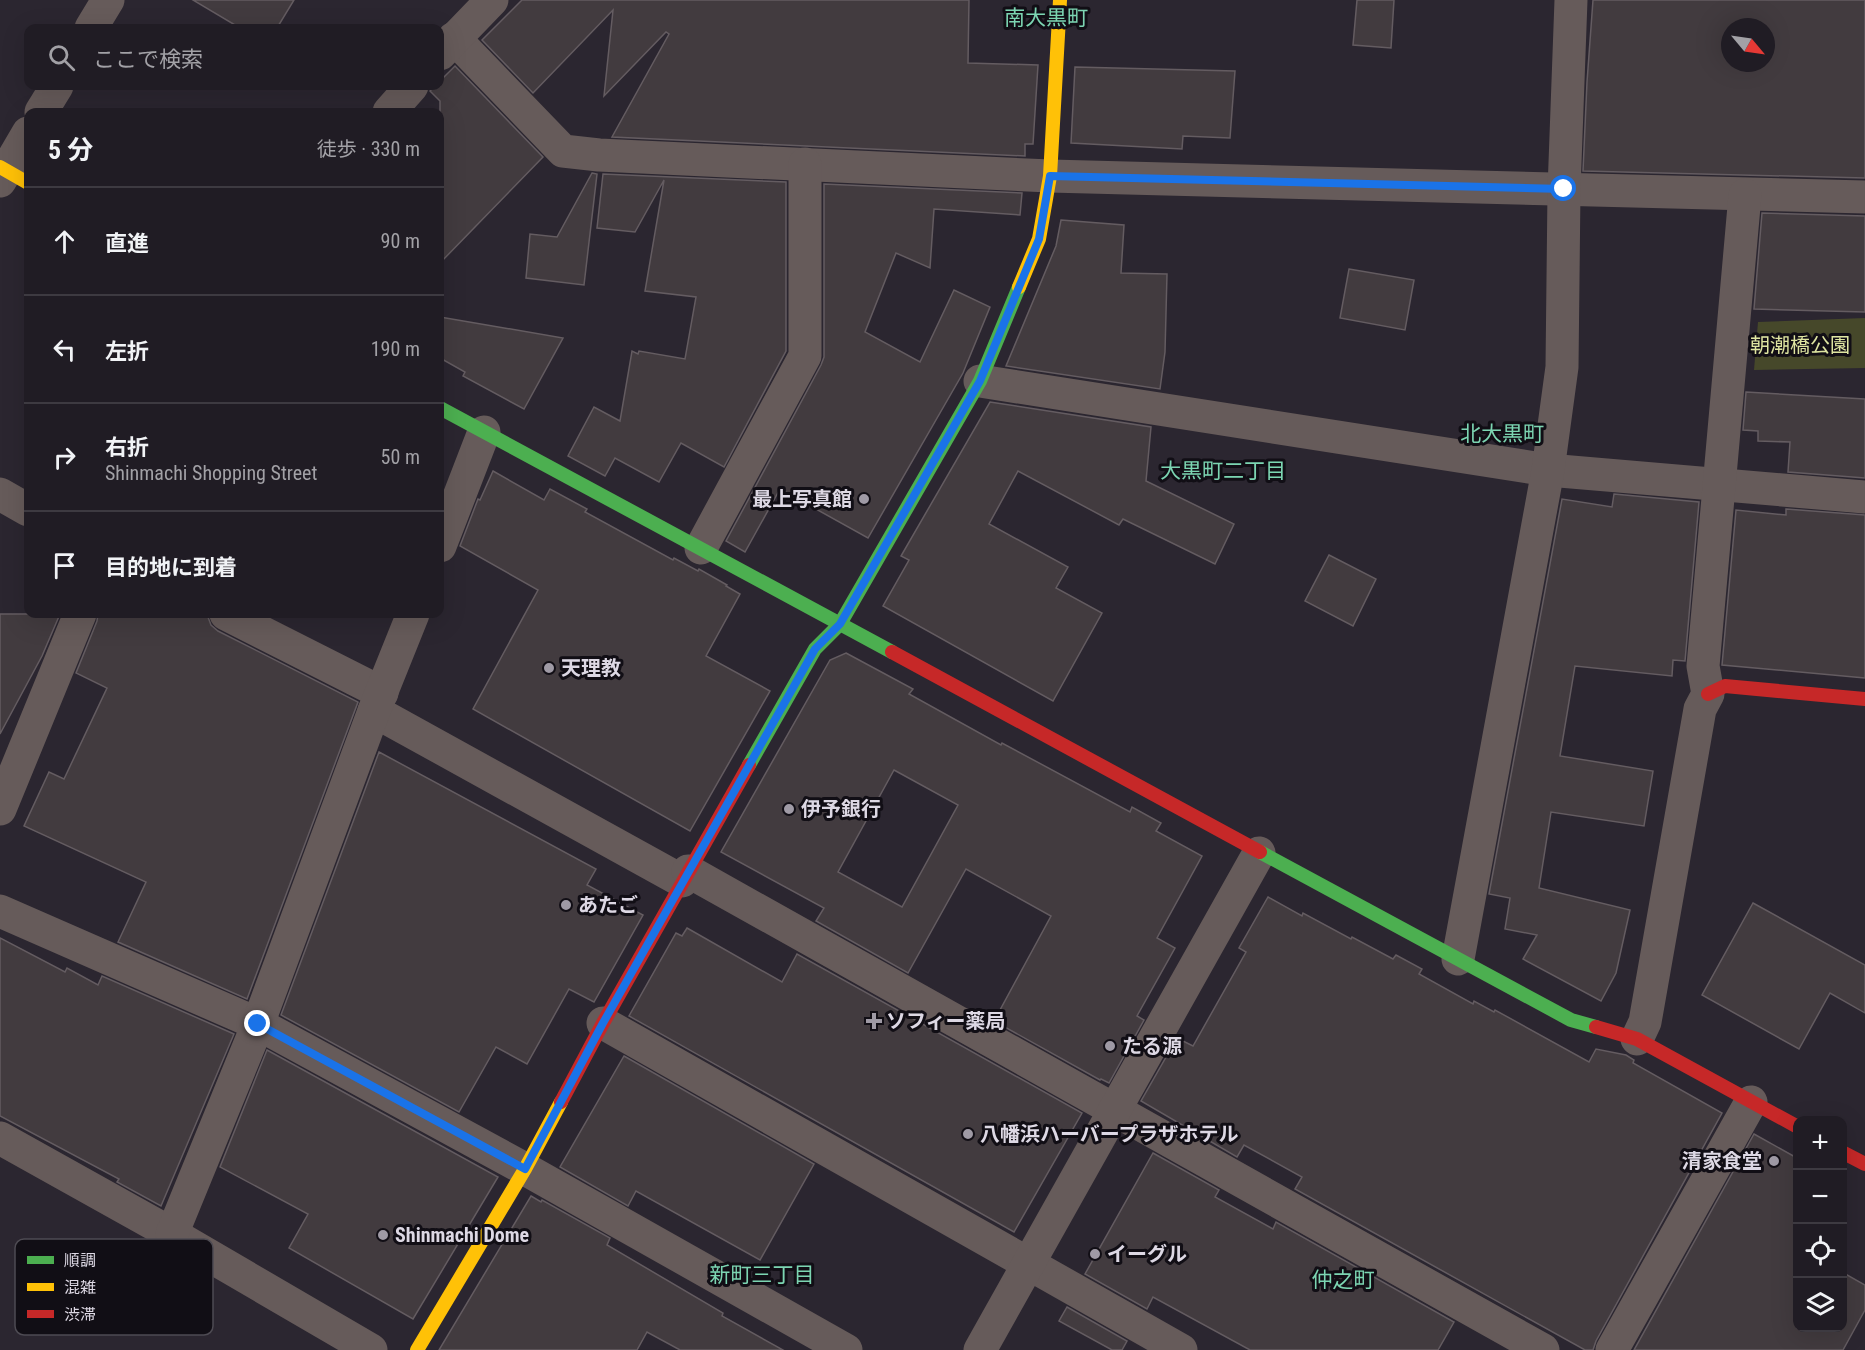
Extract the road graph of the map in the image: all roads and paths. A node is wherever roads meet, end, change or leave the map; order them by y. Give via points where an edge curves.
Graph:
1 (108, 0) edge
2 (492, 0) edge
3 (1060, 0) edge
4 (1571, 0) edge
5 (93, 24) edge
6 (447, 46) edge
7 (55, 90) edge
8 (408, 90) edge
9 (43, 108) edge
10 (393, 108) edge
11 (24, 142) edge
12 (805, 164) junction
13 (9, 176) edge
14 (1050, 176) junction
15 (1564, 189) junction
16 (1745, 195) junction
17 (1865, 197) edge
18 (980, 381) junction
19 (444, 410) edge
20 (484, 432) junction
21 (1548, 470) junction
22 (1719, 485) junction
23 (0, 494) edge
24 (1865, 497) edge
25 (24, 508) edge
26 (444, 536) edge
27 (701, 548) junction
28 (78, 618) edge
29 (233, 618) edge
30 (411, 618) edge
31 (840, 624) junction
32 (1708, 694) junction
33 (1865, 699) edge
34 (378, 702) junction
35 (0, 809) edge
36 (1259, 853) junction
37 (685, 876) junction
38 (0, 911) edge
39 (1458, 959) junction
40 (603, 1023) junction
41 (258, 1024) junction
42 (1637, 1039) junction
43 (1751, 1102) junction
44 (1114, 1109) junction
45 (1793, 1125) edge
46 (0, 1138) edge
47 (1847, 1155) edge
48 (1865, 1164) edge
49 (525, 1169) junction
50 (172, 1234) junction
51 (181, 1239) edge
52 (213, 1258) edge
53 (1029, 1264) junction
54 (371, 1350) edge
55 (417, 1350) edge
56 (846, 1350) edge
57 (980, 1350) edge
58 (1181, 1350) edge
59 (1543, 1350) edge
60 (1612, 1350) edge

1 - 5 street
2 - 6 street
3 - 14 street
4 - 15 street
6 - 12 street via 564,151
7 - 9 street
8 - 10 street
11 - 13 street
12 - 14 street
12 - 27 street via 805,356
14 - 15 street
14 - 18 street via 1039,239
15 - 16 street
15 - 21 street via 1562,367
16 - 17 street
16 - 22 street
18 - 21 street
18 - 31 street
19 - 20 street
20 - 26 street
20 - 27 street
21 - 22 street
21 - 39 street
22 - 24 street
22 - 32 street via 1703,666
23 - 25 street
27 - 31 street
28 - 35 street
29 - 34 street
30 - 34 street
31 - 36 street
31 - 37 street via 815,649
32 - 33 street via 1725,687
32 - 42 street via 1700,709 1645,1022
34 - 37 street
34 - 41 street
36 - 39 street
36 - 44 street
37 - 40 street
37 - 44 street
38 - 41 street
39 - 42 street via 1571,1020
40 - 49 street
40 - 53 street
41 - 49 street
41 - 50 street
42 - 43 street
43 - 45 street
43 - 60 street
44 - 53 street
44 - 59 street
46 - 50 street
47 - 48 street
49 - 55 street
49 - 56 street
50 - 51 street
52 - 54 street
53 - 57 street
53 - 58 street

